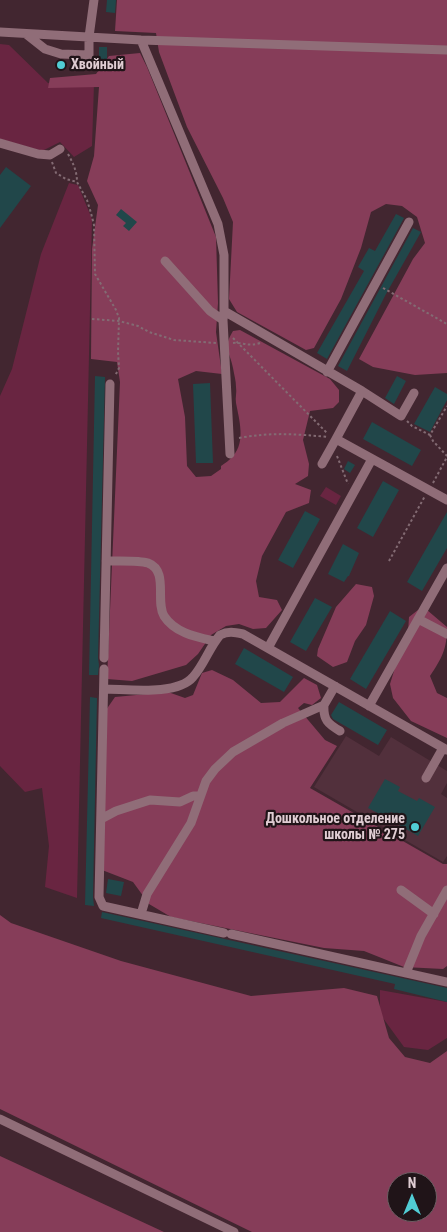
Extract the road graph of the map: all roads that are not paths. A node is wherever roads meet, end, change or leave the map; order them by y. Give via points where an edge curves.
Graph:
1 (94, 0) edge
2 (0, 32) edge
3 (26, 33) junction
4 (89, 36) junction
5 (141, 40) junction
6 (447, 50) edge
7 (0, 143) edge
8 (60, 150) road end
9 (409, 222) dead end
10 (165, 261) dead end
11 (224, 319) junction
12 (327, 372) junction
13 (110, 384) road end
14 (362, 391) junction
15 (414, 393) dead end
16 (335, 442) junction
17 (230, 454) dead end
18 (372, 459) junction
19 (322, 464) dead end
20 (447, 500) edge
21 (106, 560) junction
22 (447, 568) edge
23 (418, 619) junction
24 (447, 634) edge
25 (214, 641) junction
26 (268, 648) junction
27 (104, 658) dead end
28 (104, 669) dead end
29 (335, 686) junction
30 (104, 689) junction
31 (324, 705) junction
32 (370, 706) junction
33 (340, 731) dead end
34 (445, 749) edge
35 (426, 778) dead end
36 (200, 796) junction
37 (101, 819) junction
38 (401, 890) dead end
39 (447, 890) edge
40 (141, 914) junction
41 (434, 914) junction
42 (406, 973) junction
43 (447, 982) edge
44 (0, 1119) edge
45 (234, 1232) edge

1 - 4 street
2 - 3 street
3 - 4 street
3 - 4 street via 46,49 61,54 89,55
4 - 5 street
5 - 6 street
5 - 11 street via 218,224 224,255
7 - 8 street via 38,154 50,155
9 - 12 street
10 - 11 street via 210,311
11 - 12 street via 277,342
11 - 17 street
12 - 14 street
13 - 21 street
14 - 15 street via 401,416
14 - 16 street
16 - 18 street
16 - 19 street
18 - 20 street
18 - 26 street
21 - 25 street via 148,563 154,567 159,574 164,616 182,632
21 - 27 street
22 - 23 street
23 - 24 street
23 - 32 street
25 - 26 street via 227,631 243,634
25 - 30 street via 194,677 185,684 160,689
26 - 29 street
28 - 30 street
29 - 31 street
29 - 32 street
30 - 37 street
31 - 33 street via 326,719
31 - 36 street via 283,723 233,752 215,768
32 - 34 street
34 - 35 street
36 - 37 street via 180,802 150,800
36 - 40 street via 191,823 147,894
37 - 40 street via 99,897 103,906
38 - 41 street
39 - 41 street
40 - 42 street
41 - 42 street
42 - 43 street
44 - 45 street

